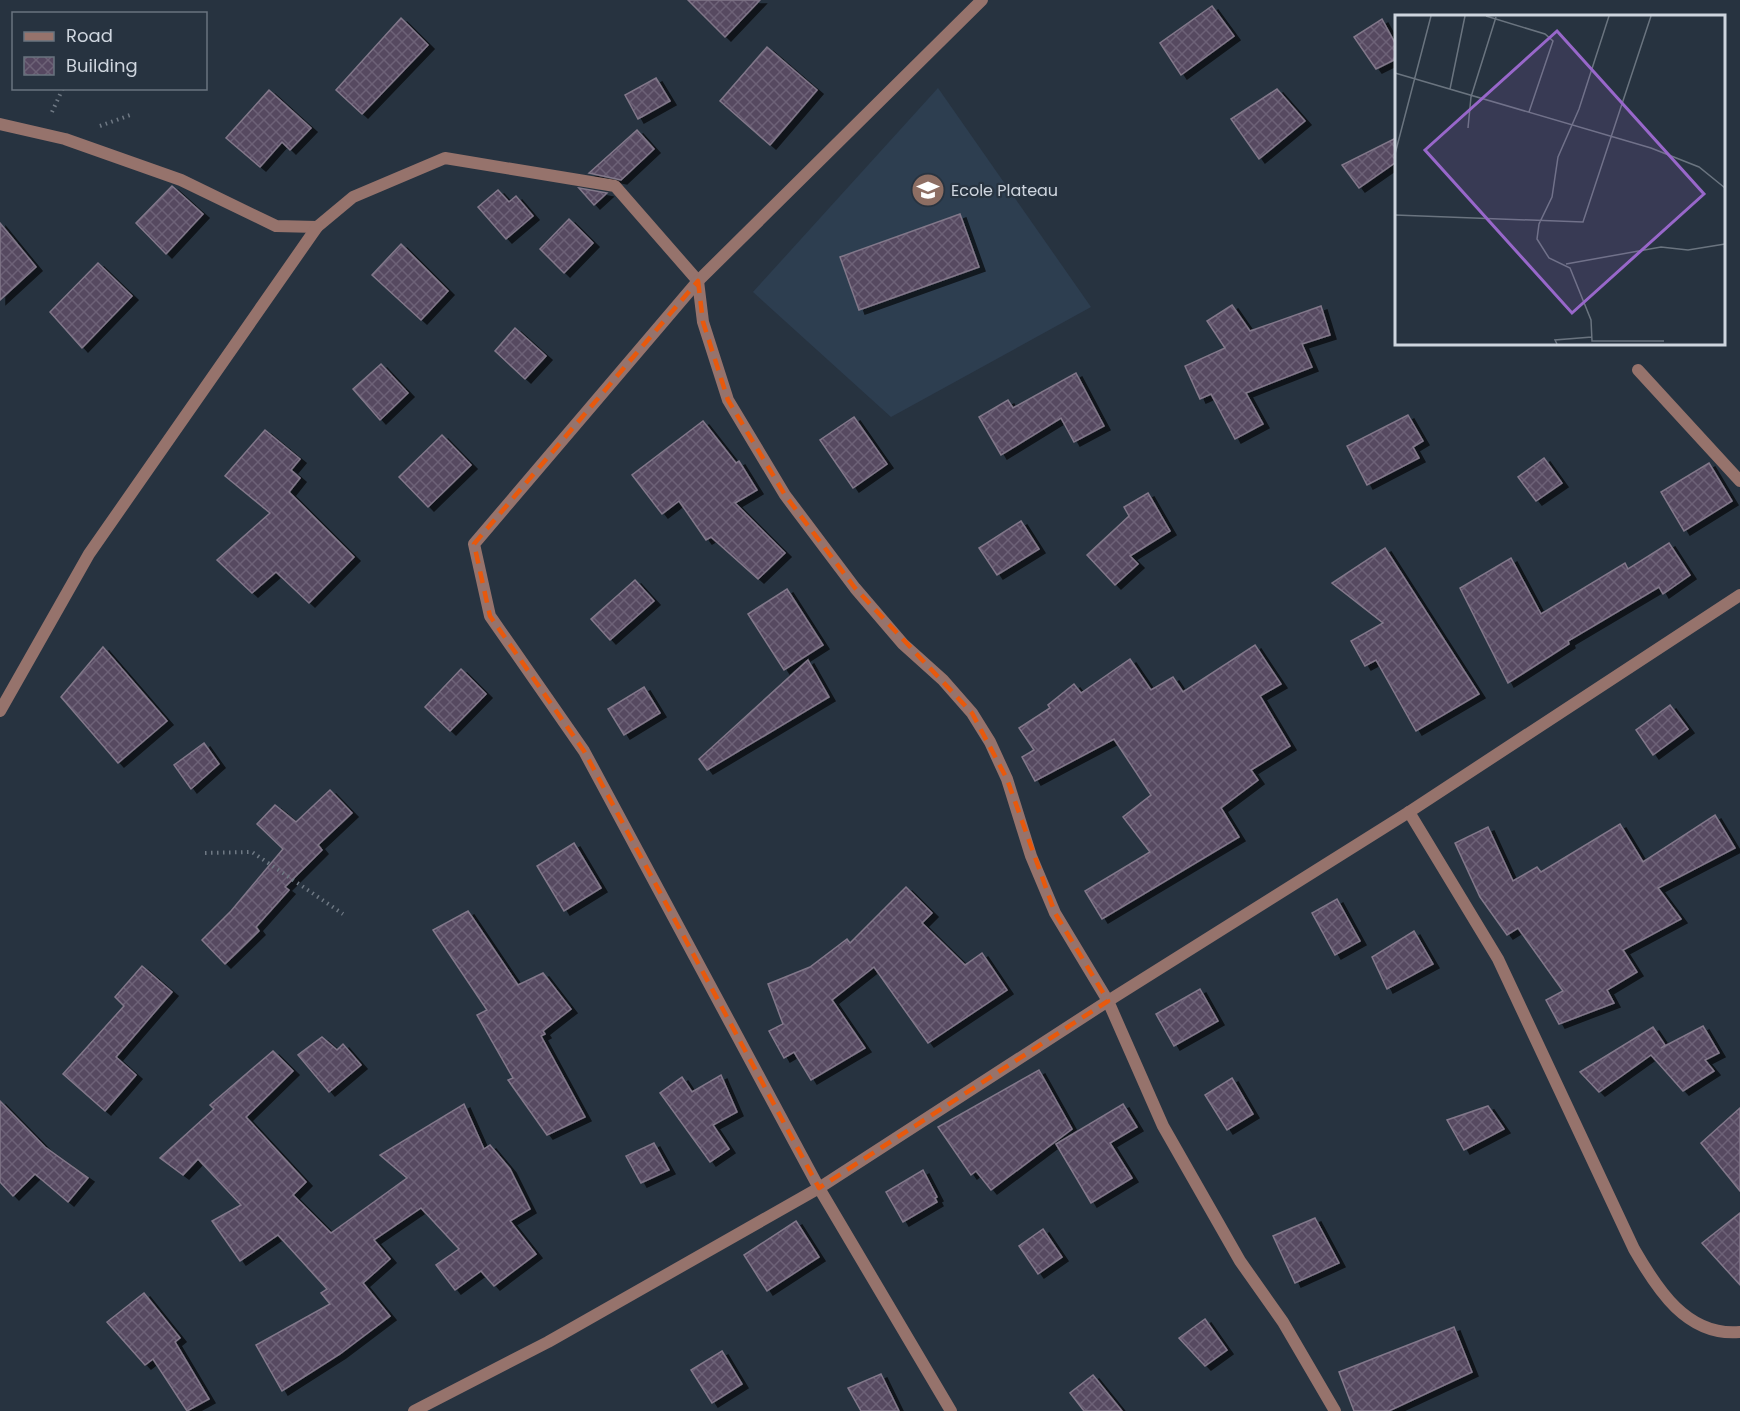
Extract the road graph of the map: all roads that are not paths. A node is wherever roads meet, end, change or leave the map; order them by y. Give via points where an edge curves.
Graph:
1 (982, 0) edge
2 (0, 124) edge
3 (317, 227) junction
4 (698, 280) junction
5 (1638, 370) dead end
6 (1740, 481) edge
7 (1740, 595) edge
8 (0, 711) edge
9 (1409, 812) junction
10 (1108, 1001) junction
11 (819, 1188) junction
12 (1740, 1332) edge
13 (414, 1411) edge
14 (951, 1411) edge
15 (1335, 1411) edge

1 - 4 street
2 - 3 street via 65,140 181,180 276,226
3 - 4 street via 353,197 445,158 615,186
3 - 8 street via 89,554
4 - 10 street via 703,322 728,400 785,495 855,588 903,644 972,713 1006,779 1055,913
4 - 11 street via 474,544 490,616 584,752
5 - 6 street
7 - 9 street
9 - 10 street
9 - 12 street via 1498,959 1634,1249 1655,1284 1680,1311 1706,1329
10 - 11 street
10 - 15 street via 1163,1126 1240,1261 1283,1322
11 - 13 street via 548,1342
11 - 14 street

